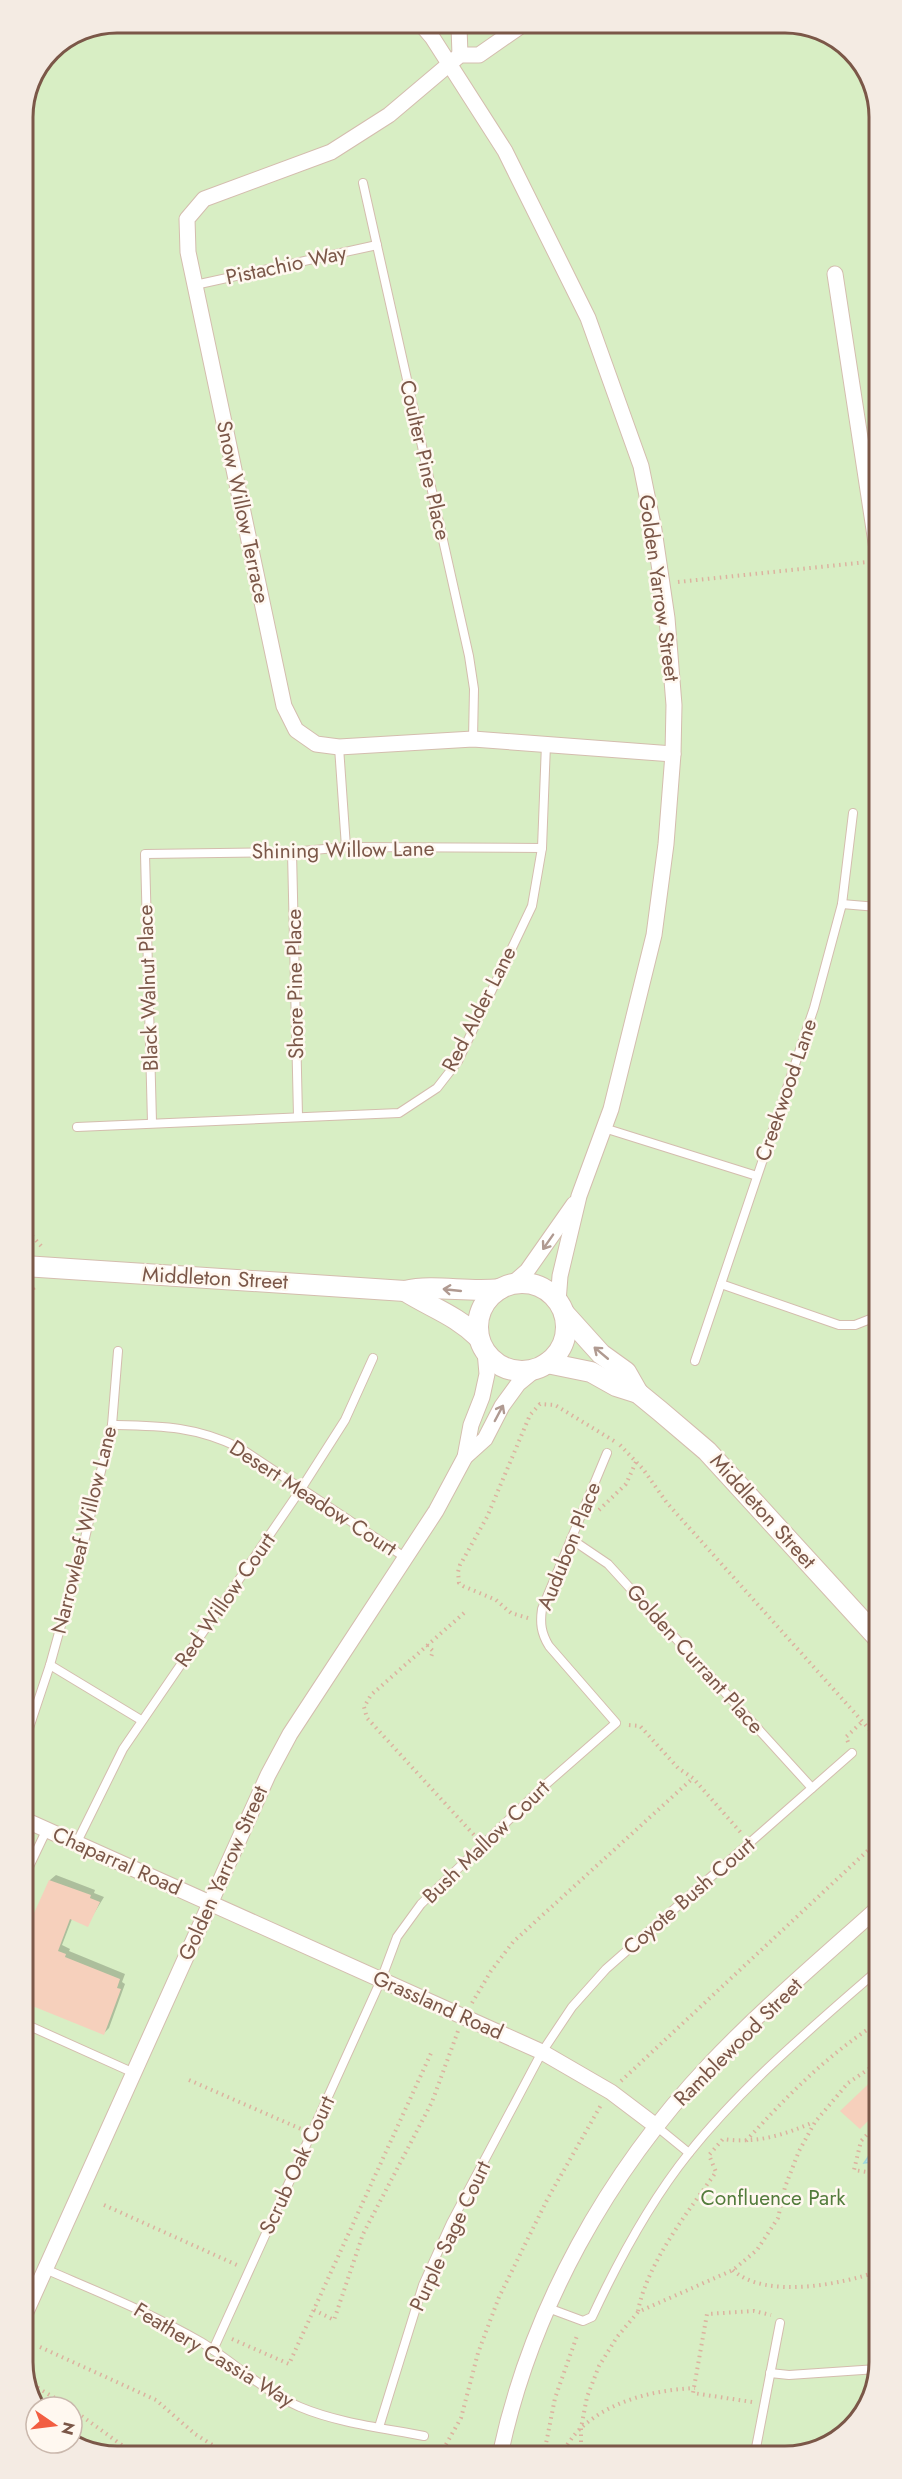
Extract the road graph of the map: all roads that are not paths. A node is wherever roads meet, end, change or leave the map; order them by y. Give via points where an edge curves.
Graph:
1 (429, 33) edge
2 (458, 33) edge
3 (511, 33) edge
4 (455, 60) junction
5 (363, 183) dead end
6 (377, 245) junction
7 (835, 274) dead end
8 (195, 285) junction
9 (869, 497) edge
10 (473, 739) junction
11 (546, 744) junction
12 (339, 747) junction
13 (673, 754) junction
14 (853, 813) dead end
15 (346, 847) junction
16 (542, 848) junction
17 (292, 852) junction
18 (145, 854) joint
19 (842, 904) junction
20 (869, 906) edge
21 (298, 1116) junction
22 (152, 1122) junction
23 (77, 1127) dead end
24 (604, 1128) junction
25 (757, 1176) junction
26 (579, 1196) junction
27 (33, 1267) edge
28 (721, 1284) junction
29 (506, 1287) junction
30 (405, 1291) junction
31 (561, 1307) junction
32 (869, 1320) edge
33 (482, 1344) junction
34 (118, 1351) dead end
35 (373, 1358) dead end
36 (695, 1361) dead end
37 (541, 1366) junction
38 (638, 1393) junction
39 (112, 1425) junction
40 (607, 1453) dead end
41 (465, 1457) junction
42 (302, 1489) junction
43 (571, 1539) junction
44 (406, 1558) junction
45 (869, 1628) edge
46 (50, 1665) junction
47 (33, 1716) edge
48 (141, 1719) junction
49 (616, 1723) joint
50 (852, 1753) road end
51 (812, 1788) junction
52 (33, 1823) edge
53 (46, 1829) junction
54 (77, 1842) junction
55 (33, 1857) edge
56 (209, 1903) junction
57 (869, 1920) edge
58 (869, 1978) edge
59 (381, 1980) junction
60 (33, 2028) edge
61 (542, 2052) junction
62 (134, 2073) junction
63 (656, 2126) junction
64 (689, 2153) junction
65 (45, 2269) junction
66 (33, 2296) edge
67 (548, 2308) junction
68 (780, 2323) road end
69 (213, 2350) junction
70 (868, 2370) edge
71 (770, 2373) junction
72 (379, 2427) junction
73 (424, 2436) dead end
74 (503, 2446) edge
75 (757, 2446) edge

1 - 4 street, Golden Yarrow Street
2 - 4 street
3 - 4 street via 479,55
4 - 8 street, Snow Willow Terrace via 389,115 331,152 204,199 187,219
4 - 13 street, Golden Yarrow Street via 588,318 641,466 662,584 674,705
5 - 6 lane, Coulter Pine Place
6 - 8 lane, Pistachio Way
6 - 10 lane, Coulter Pine Place via 469,656 474,688
7 - 9 street
8 - 12 street, Snow Willow Terrace via 284,706 296,730 316,744
10 - 11 street, Snow Willow Terrace
10 - 12 street, Snow Willow Terrace
11 - 13 street, Snow Willow Terrace
11 - 16 lane, Red Alder Lane
12 - 15 lane
13 - 24 street, Golden Yarrow Street via 654,935
14 - 19 lane, Creekwood Lane
15 - 16 lane, Shining Willow Lane
15 - 17 lane, Shining Willow Lane
16 - 21 lane, Red Alder Lane via 532,906 458,1061 437,1088 399,1113
17 - 18 lane, Shining Willow Lane
17 - 21 lane, Shore Pine Place
18 - 22 lane, Black Walnut Place
19 - 20 lane
19 - 25 lane, Creekwood Lane via 814,1008
21 - 22 lane, Red Alder Lane
22 - 23 lane, Red Alder Lane
24 - 25 lane
24 - 26 street, Golden Yarrow Street
25 - 28 lane, Creekwood Lane
26 -> 29 street, Golden Yarrow Street via 527,1270
26 - 31 street, Golden Yarrow Street via 560,1276
27 - 30 street, Middleton Street
28 - 32 lane via 839,1325
28 - 36 lane, Creekwood Lane
29 -> 30 street, Middleton Street via 473,1292 425,1286
29 - 31 street via 526,1283 539,1286
29 - 33 street via 489,1298 481,1310
30 - 33 street, Middleton Street via 464,1323
31 - 37 street via 566,1327 564,1341 558,1354
38 -> 31 street, Middleton Street via 626,1372 601,1354
33 - 37 street via 494,1361 507,1369 520,1371
33 - 41 street, Golden Yarrow Street via 487,1374
34 - 39 lane, Narrowleaf Willow Lane
35 - 42 lane, Red Willow Court via 345,1420
37 - 38 street, Middleton Street via 591,1372
41 -> 37 street, Golden Yarrow Street via 485,1439 518,1384
38 - 45 street, Middleton Street via 707,1450
39 - 42 lane, Desert Meadow Court via 162,1426 212,1434
39 - 46 lane, Narrowleaf Willow Lane
40 - 43 lane, Audubon Place
41 - 44 street, Golden Yarrow Street
42 - 44 lane, Desert Meadow Court
42 - 48 lane, Red Willow Court
43 - 49 lane, Audubon Place via 540,1621 549,1646
43 - 51 lane, Golden Currant Place via 608,1564
44 - 56 street, Golden Yarrow Street via 290,1734
46 - 47 lane, Narrowleaf Willow Lane
46 - 48 lane
48 - 54 lane, Red Willow Court
49 - 59 lane, Bush Mallow Court via 421,1904 397,1937
50 - 51 lane, Coyote Bush Court
51 - 61 lane, Coyote Bush Court via 606,1968 572,2007
52 - 53 street, Chaparral Road
53 - 54 street, Chaparral Road
53 - 55 lane
54 - 56 street, Chaparral Road
56 - 59 street, Grassland Road
56 - 62 street, Golden Yarrow Street
57 - 63 street, Ramblewood Street via 710,2064
58 - 64 lane via 757,2079
59 - 61 street, Grassland Road
59 - 69 lane, Scrub Oak Court
60 - 62 lane
61 - 63 street, Grassland Road via 602,2086
61 - 72 lane, Purple Sage Court via 423,2285
62 - 65 street, Golden Yarrow Street
63 - 64 lane
63 - 67 street, Ramblewood Street via 578,2244
64 - 67 lane via 644,2218 592,2317 583,2321
65 - 66 street, Golden Yarrow Street
65 - 69 lane, Feathery Cassia Way via 166,2322
67 - 74 street, Ramblewood Street via 525,2368
68 - 71 lane
69 - 72 lane, Feathery Cassia Way via 253,2381 300,2407
70 - 71 lane
71 - 75 lane
72 - 73 lane, Feathery Cassia Way

